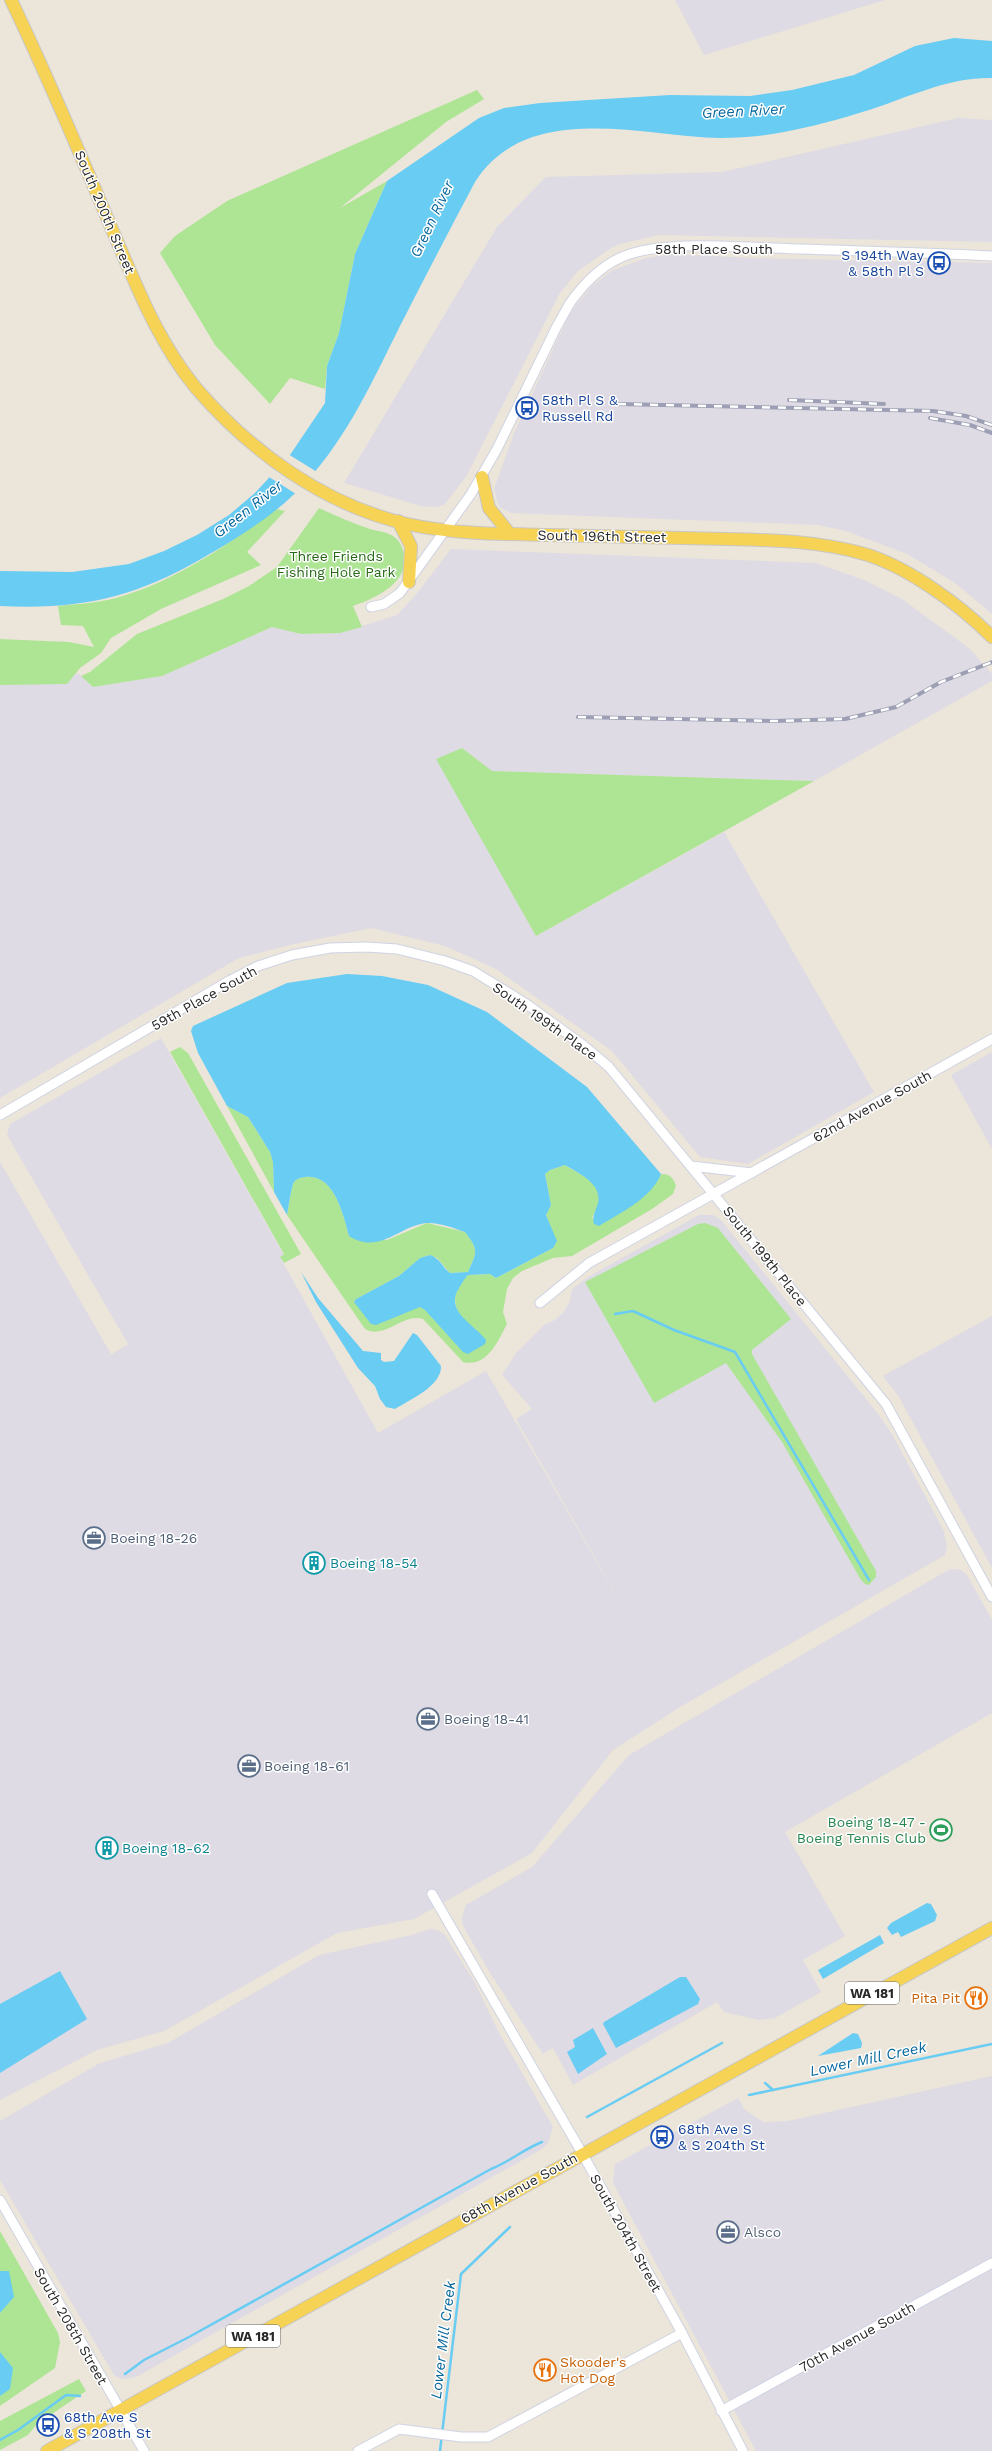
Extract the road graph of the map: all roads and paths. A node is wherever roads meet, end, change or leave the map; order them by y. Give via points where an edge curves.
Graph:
1 (11, 0) edge
2 (992, 256) edge
3 (218, 412) joint
4 (482, 477) junction
5 (398, 522) junction
6 (447, 529) junction
7 (510, 534) junction
8 (409, 582) junction
9 (371, 607) dead end
10 (992, 637) edge
11 (473, 971) joint
12 (992, 1039) edge
13 (0, 1115) edge
14 (691, 1166) junction
15 (752, 1173) junction
16 (714, 1194) junction
17 (540, 1303) dead end
18 (992, 1597) edge
19 (432, 1894) dead end
20 (992, 1928) edge
21 (582, 2153) junction
22 (0, 2200) edge
23 (992, 2263) edge
24 (682, 2333) junction
25 (120, 2410) junction
26 (721, 2411) junction
27 (47, 2451) edge
28 (144, 2451) edge
29 (358, 2451) edge
30 (743, 2451) edge

1 - 3 main road, South 200th Street via 156,326 172,355
2 - 4 street, 58th Place South via 733,247 664,248 629,254 600,270 578,291 570,303
3 - 5 main road, South 196th Street via 261,452 286,469 334,497
4 - 6 street, 58th Place South
4 - 7 main road via 489,508
5 - 6 main road, South 196th Street
5 - 8 main road via 411,546
6 - 7 main road, South 196th Street
6 - 8 street, 58th Place South
7 - 10 main road, South 196th Street via 749,540 832,546 867,555 910,576 974,619
8 - 9 street, 58th Place South via 393,598
11 - 13 street, 59th Place South via 445,961 390,949 330,948 292,955 258,966 229,981
11 - 14 street, South 199th Place via 524,1003 609,1067
12 - 15 street, 62nd Avenue South
14 - 15 street
14 - 16 street, South 199th Place
15 - 16 street, 62nd Avenue South
16 - 17 street, 62nd Avenue South via 589,1263
16 - 18 street, South 199th Place via 886,1404
19 - 21 street, South 204th Street
20 - 21 main road, 68th Avenue South / WA 181
21 - 24 street, South 204th Street
21 - 25 main road, 68th Avenue South / WA 181
22 - 25 street, South 208th Street
23 - 26 street, 70th Avenue South
24 - 26 street, South 204th Street
24 - 29 street via 488,2437 461,2437 399,2429
25 - 27 main road, 68th Avenue South / WA 181
25 - 28 street, South 208th Street
26 - 30 street, South 204th Street

